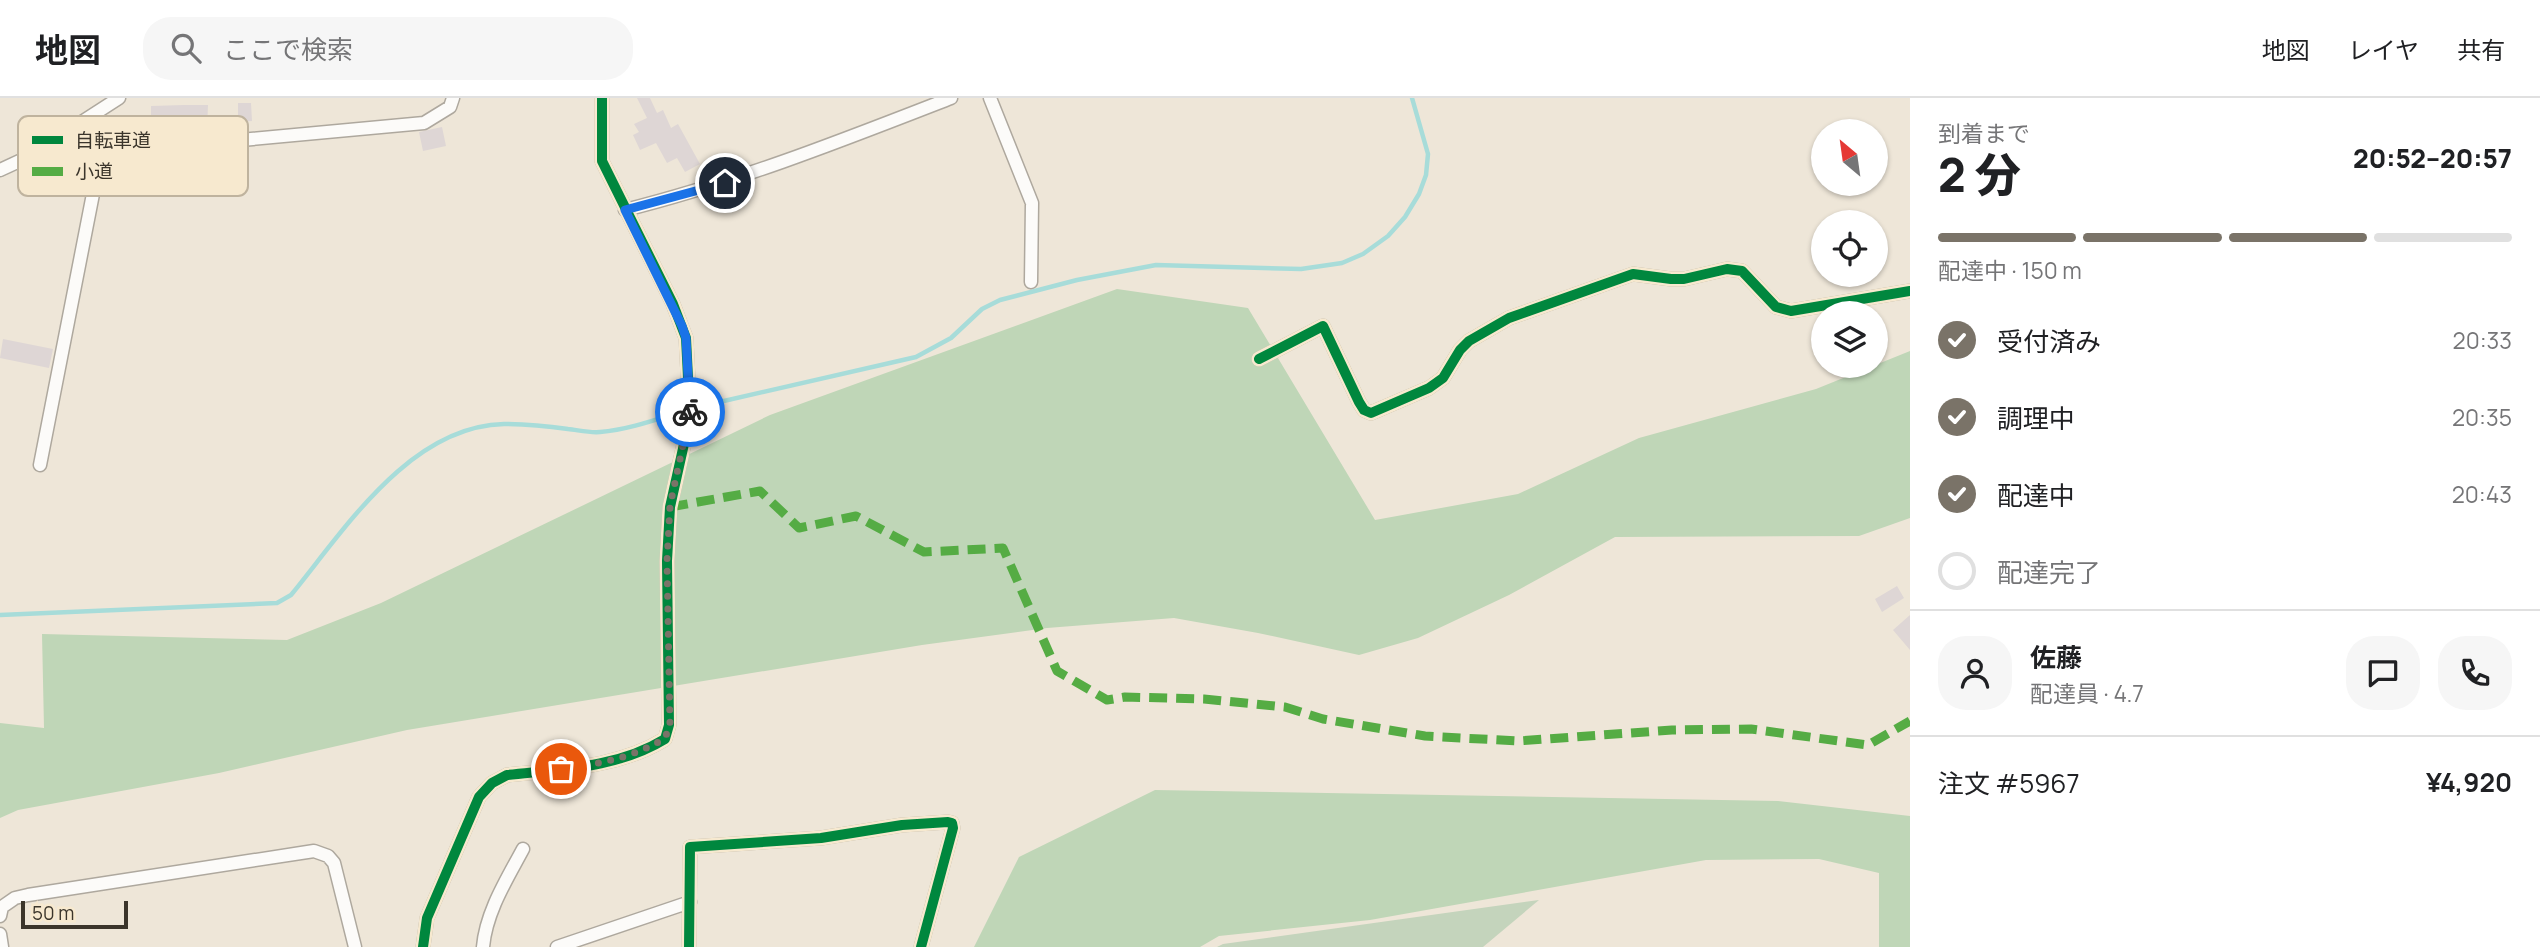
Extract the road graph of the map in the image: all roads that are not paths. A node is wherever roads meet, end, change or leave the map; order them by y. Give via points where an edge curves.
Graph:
1 (119, 98) edge
2 (453, 98) edge
3 (602, 98) edge
4 (951, 98) edge
5 (990, 98) edge
6 (91, 116) edge
7 (248, 140) edge
8 (18, 162) edge
9 (0, 170) edge
10 (93, 196) edge
11 (625, 210) junction
12 (1031, 282) dead end
13 (1910, 291) edge
14 (1259, 359) dead end
15 (40, 466) dead end
16 (523, 849) dead end
17 (690, 902) junction
18 (0, 916) edge
19 (0, 934) edge
20 (2, 947) edge
21 (355, 947) edge
22 (423, 947) edge
23 (483, 947) edge
24 (557, 947) edge
25 (689, 947) edge
26 (921, 947) edge

1 - 6 street
2 - 7 street via 450,107 424,124
3 - 11 street via 602,161
4 - 11 street via 792,160
5 - 12 street via 1032,203
8 - 9 street
10 - 15 street
11 - 22 street via 686,338 690,417 670,506 667,561 670,725 665,738 620,759 507,775 492,783 478,797 428,918
13 - 14 street via 1791,310 1776,307 1742,271 1727,269 1684,279 1633,274 1509,317 1469,341 1443,378 1429,388 1371,413 1359,401 1323,326
16 - 23 street via 498,895
17 - 24 street
17 - 25 street
17 - 26 street via 690,847 821,838 948,822 953,828
18 - 21 street via 2,907 28,895 314,851 334,863
19 - 20 street

